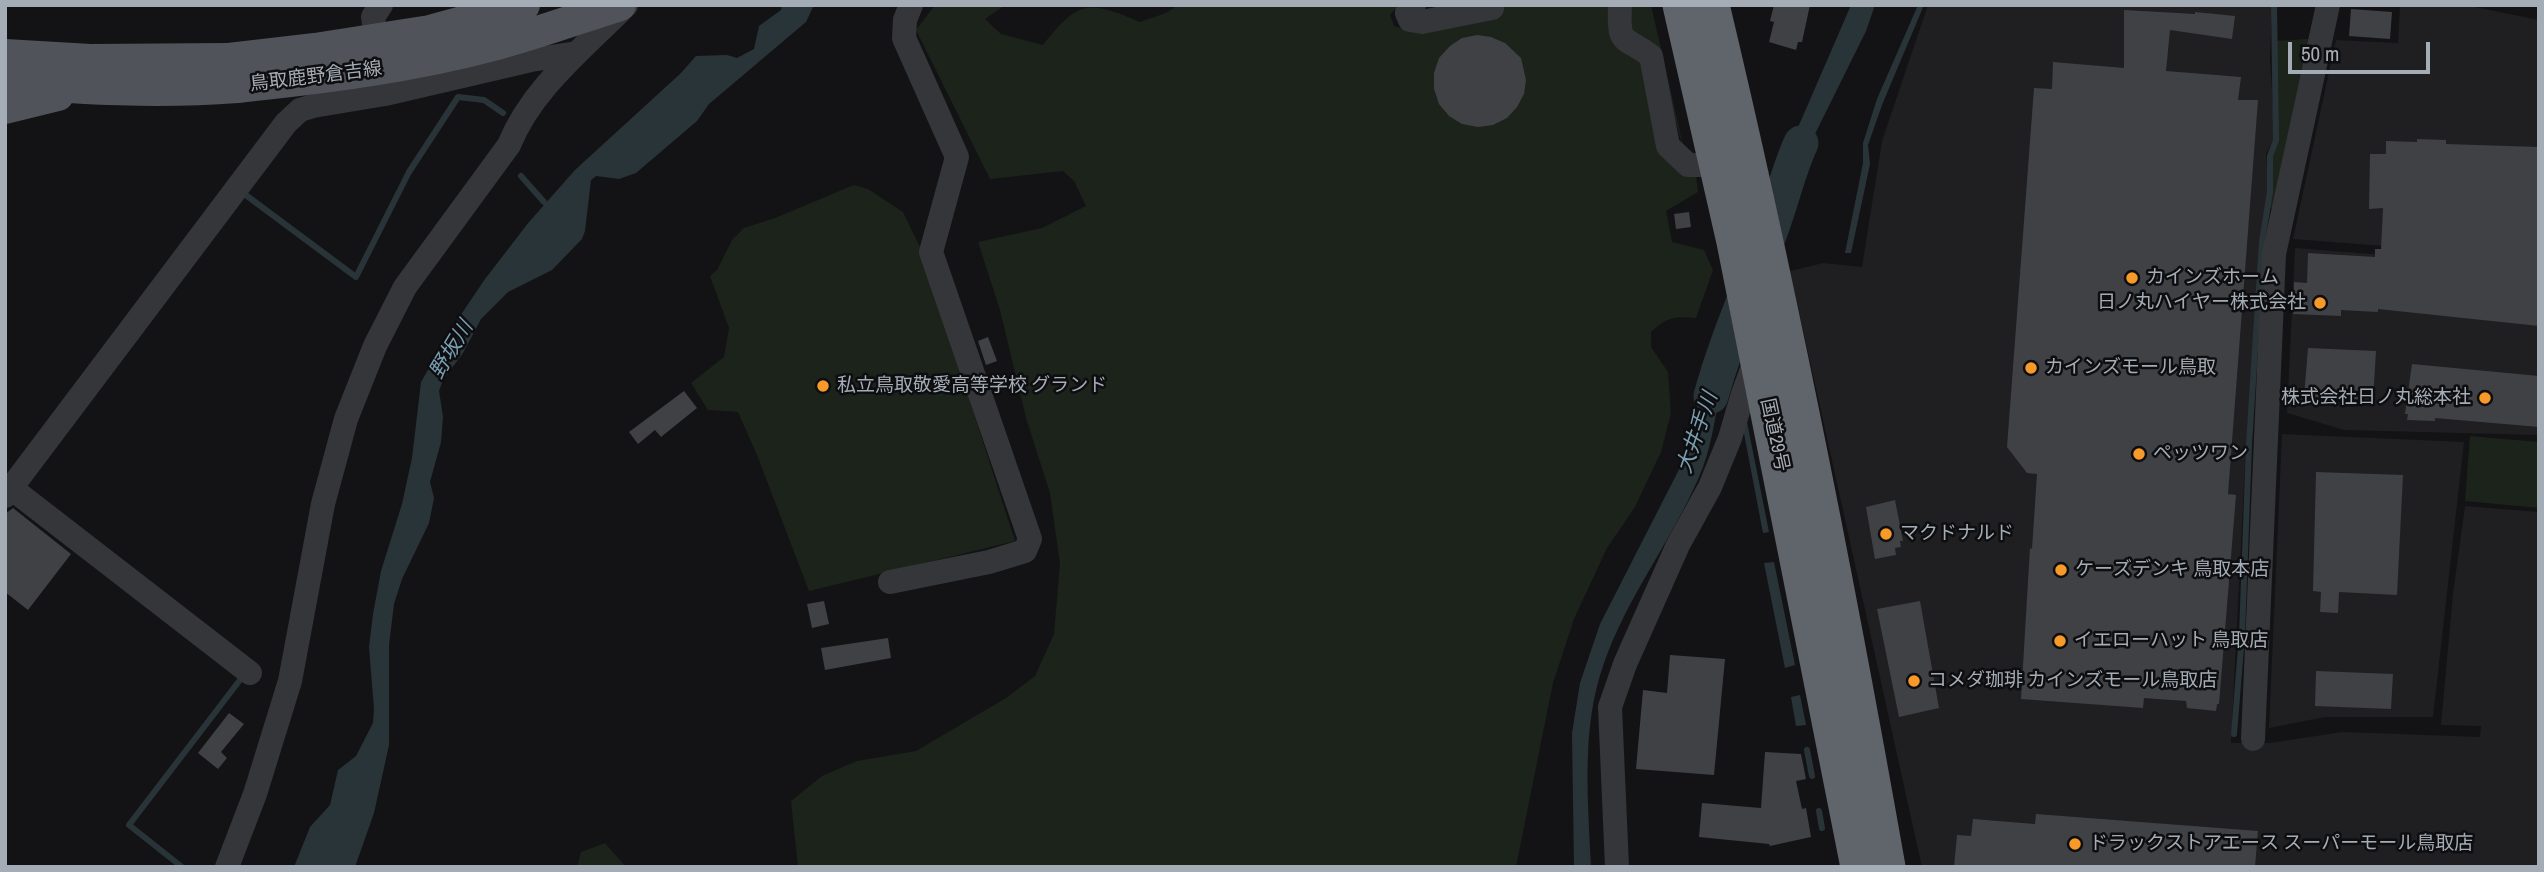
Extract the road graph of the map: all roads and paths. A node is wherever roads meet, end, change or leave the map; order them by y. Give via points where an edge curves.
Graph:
1 (382, 5) edge
2 (524, 5) edge
3 (620, 5) edge
4 (626, 5) edge
5 (911, 5) edge
6 (1414, 5) edge
7 (1620, 5) edge
8 (1681, 5) edge
9 (1711, 5) edge
10 (2328, 5) edge
11 (1492, 8) dead end
12 (577, 53) junction
13 (5, 55) edge
14 (233, 73) junction
15 (5, 82) edge
16 (97, 90) junction
17 (385, 94) junction
18 (5, 108) edge
19 (1718, 165) junction
20 (1755, 345) junction
21 (8, 492) edge
22 (890, 582) dead end
23 (250, 673) dead end
24 (2253, 739) dead end
25 (227, 867) edge
26 (1617, 867) edge
27 (1859, 867) edge
28 (1887, 867) edge

1 - 17 street via 373,17
2 - 14 main road, 鳥取鹿野倉吉線, bridge via 430,31 314,49
3 - 14 main road, 鳥取鹿野倉吉線, bridge via 497,44 321,79
4 - 12 street
5 - 22 street via 904,38 957,157 931,252 1030,539 1025,551
6 - 11 street via 1407,13 1410,19 1422,22
7 - 19 street via 1623,37 1651,56 1668,146 1688,165
8 - 19 highway, 国道29号
9 - 28 highway, 国道29号 via 1839,605
10 - 24 street via 2274,254
12 - 17 street
12 - 25 street via 518,122 509,145 405,287 375,346 346,419 323,504 290,681
13 - 14 main road, 鳥取鹿野倉吉線
14 - 16 main road, 鳥取鹿野倉吉線 via 197,90
15 - 16 main road, 鳥取鹿野倉吉線
16 - 18 main road
17 - 21 street via 313,106 286,122
19 - 20 highway, 国道29号
20 - 26 street via 1730,438 1710,488 1678,545 1610,707
20 - 27 highway, 国道29号
21 - 23 street

